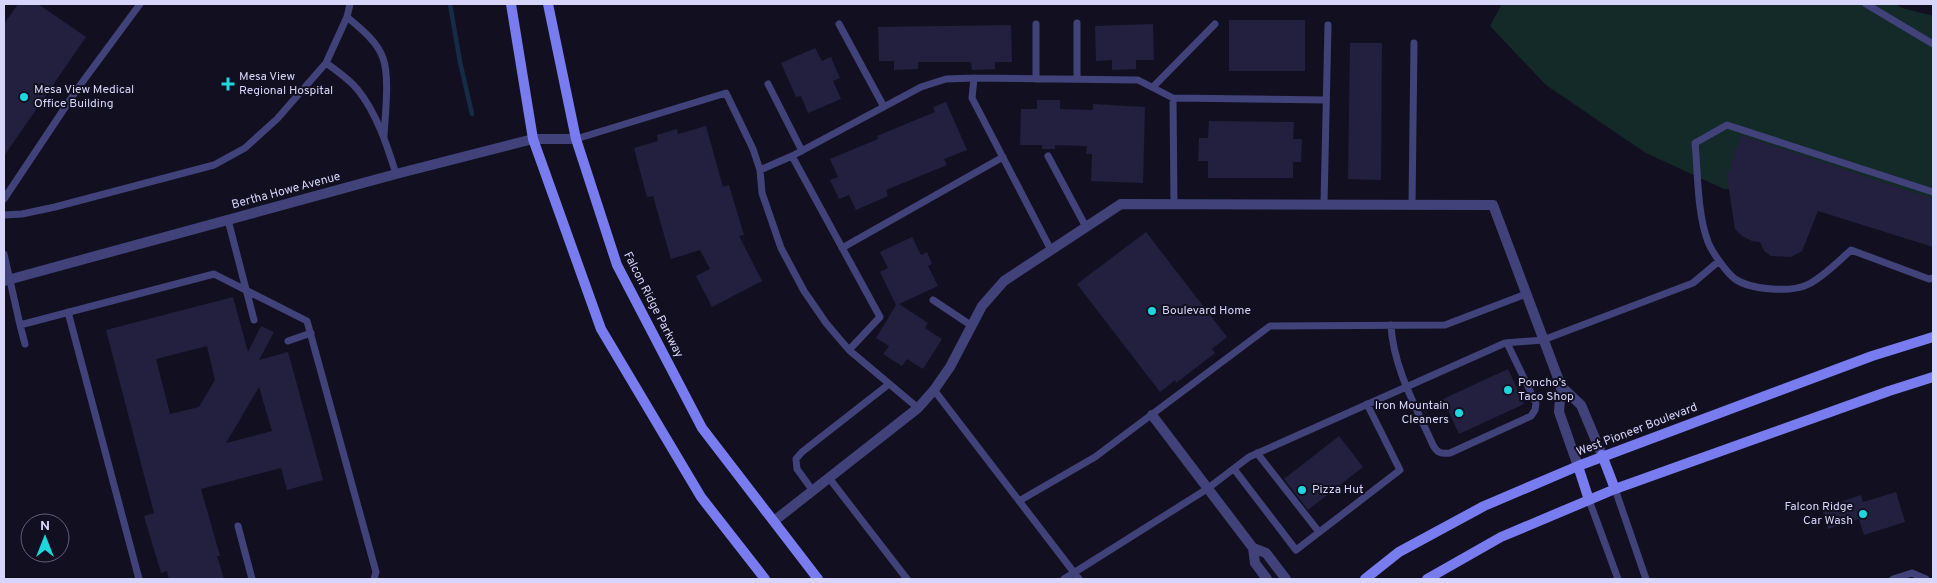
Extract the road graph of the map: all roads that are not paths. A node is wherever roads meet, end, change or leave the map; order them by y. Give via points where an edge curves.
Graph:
1 (140, 4) edge
2 (350, 4) edge
3 (511, 4) edge
4 (548, 4) edge
5 (1866, 4) edge
6 (347, 17) junction
7 (1077, 23) dead end
8 (839, 24) dead end
9 (1036, 24) dead end
10 (1215, 24) dead end
11 (1328, 25) dead end
12 (1414, 43) dead end
13 (1933, 44) edge
14 (326, 63) junction
15 (974, 78) junction
16 (1036, 79) junction
17 (1076, 79) junction
18 (768, 84) dead end
19 (1153, 87) junction
20 (1173, 98) junction
21 (1326, 100) junction
22 (884, 107) junction
23 (384, 137) junction
24 (533, 139) junction
25 (576, 139) junction
26 (802, 151) junction
27 (792, 156) junction
28 (1048, 156) dead end
29 (1003, 157) junction
30 (760, 170) junction
31 (396, 174) junction
32 (1933, 192) edge
33 (4, 199) edge
34 (1174, 204) junction
35 (1324, 204) junction
36 (1412, 205) junction
37 (4, 215) edge
38 (228, 220) junction
39 (1086, 226) junction
40 (842, 248) junction
41 (1051, 250) junction
42 (4, 254) edge
43 (1719, 261) junction
44 (1933, 278) edge
45 (7, 281) edge
46 (246, 289) junction
47 (1526, 294) junction
48 (933, 300) dead end
49 (68, 312) junction
50 (254, 320) dead end
51 (1391, 324) junction
52 (20, 325) junction
53 (972, 326) junction
54 (311, 333) junction
55 (1933, 337) edge
56 (1544, 340) junction
57 (288, 341) dead end
58 (1507, 343) junction
59 (25, 344) dead end
60 (849, 350) junction
61 (1933, 378) edge
62 (890, 384) junction
63 (1406, 386) junction
64 (1561, 386) junction
65 (934, 390) junction
66 (1367, 404) junction
67 (918, 408) junction
68 (1152, 415) junction
69 (1257, 453) junction
70 (1602, 455) junction
71 (1578, 466) junction
72 (1234, 469) junction
73 (829, 478) junction
74 (1207, 489) junction
75 (1615, 489) junction
76 (813, 491) junction
77 (1589, 500) junction
78 (1019, 501) junction
79 (774, 521) junction
80 (238, 526) dead end
81 (1319, 532) junction
82 (1253, 548) junction
83 (1077, 577) edge
84 (139, 579) edge
85 (252, 579) edge
86 (374, 579) edge
87 (765, 579) edge
88 (818, 579) edge
89 (907, 579) edge
90 (1064, 579) edge
91 (1267, 579) edge
92 (1286, 579) edge
93 (1365, 579) edge
94 (1427, 579) edge
95 (1618, 579) edge
96 (1646, 579) edge
97 (1894, 579) edge
98 (1926, 579) edge

1 - 33 lane via 78,88
2 - 6 lane
3 - 24 main road
4 - 25 main road, Falcon Ridge Parkway
5 - 13 lane
6 - 14 lane
6 - 23 lane via 368,34 383,57 387,83
7 - 17 lane
8 - 22 lane
9 - 16 lane
10 - 19 lane
11 - 21 lane
12 - 36 lane
14 - 23 lane via 358,90
14 - 37 lane via 277,120 245,148 214,165 56,207
15 - 16 lane
15 - 22 lane via 946,79 921,87
15 - 29 lane via 972,98
16 - 17 lane
17 - 19 lane via 1138,80
18 - 26 lane
19 - 20 lane
20 - 21 lane
20 - 34 lane
21 - 35 lane
22 - 26 lane
23 - 31 lane
24 - 25 street, Bertha Howe Avenue
24 - 31 street, Bertha Howe Avenue
24 - 87 main road via 601,329 701,497
25 - 30 lane via 726,93
25 - 79 main road, Falcon Ridge Parkway via 622,274 702,428
26 - 27 lane
27 - 30 lane
27 - 40 lane
28 - 39 lane
29 - 40 lane
29 - 41 lane
30 - 60 lane via 762,193 781,248 804,291
31 - 38 street, Bertha Howe Avenue
32 - 43 lane via 1727,126 1695,143 1702,214 1708,242
34 - 35 street
34 - 39 street via 1121,204
35 - 36 street
36 - 47 street via 1492,205
38 - 45 street, Bertha Howe Avenue
38 - 46 lane
39 - 41 street
40 - 60 lane via 880,317
41 - 53 street via 1004,280 982,306
42 - 45 lane
43 - 44 lane via 1735,279 1771,289 1809,285 1851,250
43 - 56 lane via 1693,283
45 - 52 lane
46 - 49 lane via 214,274
46 - 50 lane
46 - 54 lane via 307,321
47 - 51 lane via 1445,325
47 - 56 street
48 - 53 lane
49 - 52 lane
49 - 84 lane
51 - 63 lane
51 - 68 lane via 1270,326
52 - 59 lane
53 - 65 street
54 - 57 lane
54 - 86 lane via 376,572
55 - 70 main road, West Pioneer Boulevard via 1872,356
56 - 58 lane
56 - 64 street
58 - 63 lane
58 - 63 lane via 1536,403 1535,410 1531,416 1450,452 1436,451
60 - 62 lane
61 - 75 main road
62 - 67 lane
62 - 76 lane via 796,459 797,469
63 - 66 lane
64 - 70 street via 1581,405
64 - 71 street via 1559,412
65 - 67 street
65 - 78 lane
66 - 69 lane
66 - 81 lane via 1400,470
67 - 73 street
68 - 74 street
68 - 78 lane via 1095,457
69 - 72 lane
69 - 81 lane
70 - 71 main road, West Pioneer Boulevard
70 - 75 main road
71 - 77 main road
71 - 93 main road, West Pioneer Boulevard via 1484,506 1399,552
72 - 74 lane
72 - 81 lane via 1296,550
73 - 76 street
73 - 89 lane
74 - 82 street
74 - 83 lane
75 - 77 main road
75 - 96 lane
76 - 79 street
77 - 94 main road via 1501,538
77 - 95 lane
78 - 83 lane
79 - 88 main road, Falcon Ridge Parkway
80 - 85 lane
82 - 91 street via 1255,563
82 - 92 street via 1266,553
83 - 90 lane
97 - 98 lane via 1912,573

